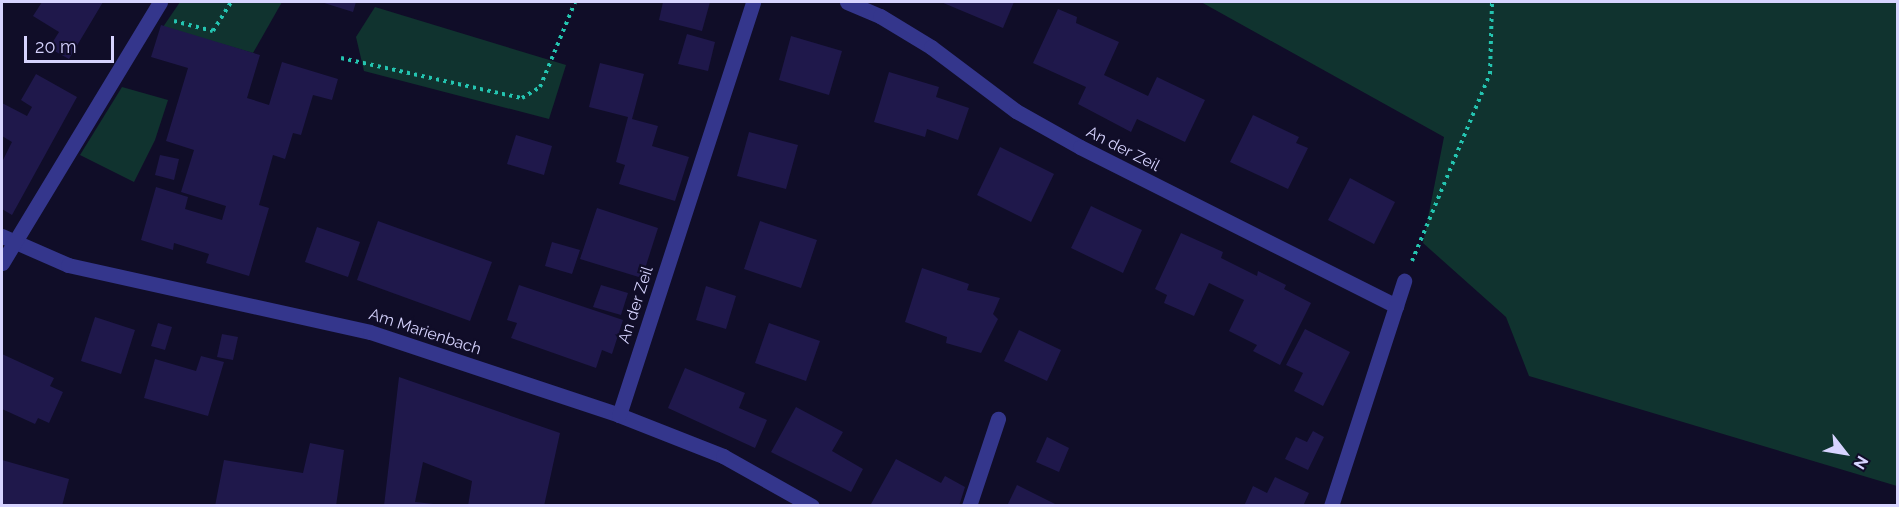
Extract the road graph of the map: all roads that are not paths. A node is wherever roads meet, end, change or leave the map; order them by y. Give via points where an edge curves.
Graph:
1 (753, 2) edge
2 (847, 2) edge
3 (157, 6) edge
4 (6, 239) edge
5 (2, 263) edge
6 (1404, 280) road end
7 (1396, 306) junction
8 (619, 415) junction
9 (998, 419) dead end
10 (812, 506) edge
11 (969, 506) edge
12 (1331, 506) edge

1 - 8 street, An der Zeil
2 - 7 street, An der Zeil via 921,41 1016,111 1080,147
3 - 4 street
4 - 5 street
4 - 8 street, Am Marienbach via 68,265 370,332
6 - 7 street
7 - 12 street
8 - 10 street, Am Marienbach via 723,456
9 - 11 street

